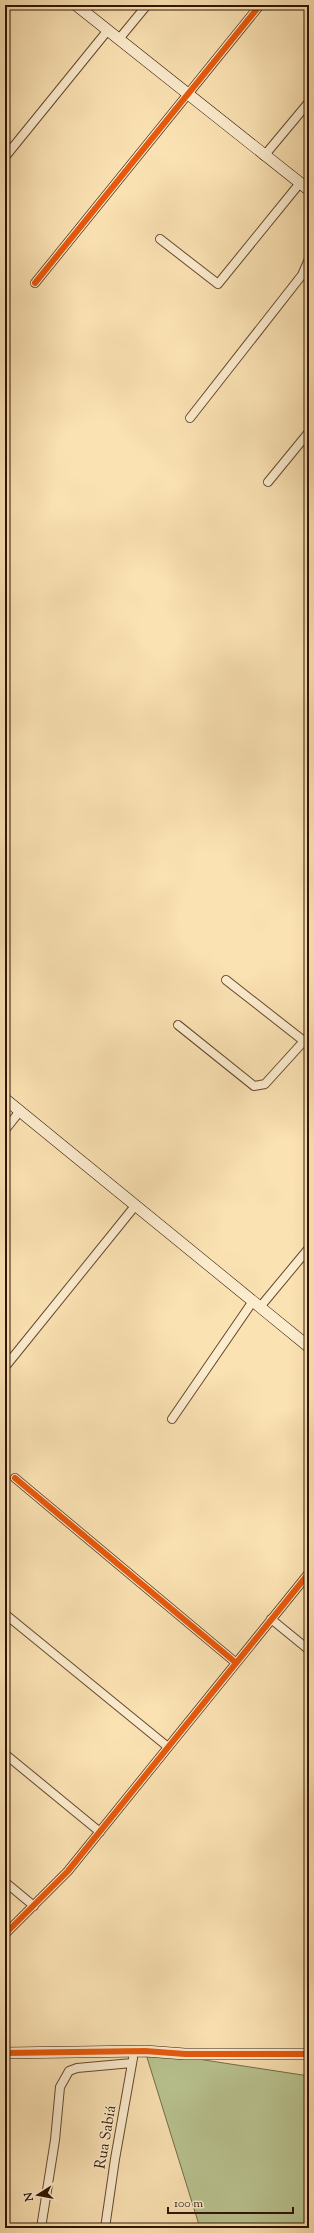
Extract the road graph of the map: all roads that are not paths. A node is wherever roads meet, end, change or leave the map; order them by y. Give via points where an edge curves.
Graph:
1 (76, 5) edge
2 (147, 5) edge
3 (260, 5) edge
4 (108, 30) junction
5 (119, 40) junction
6 (188, 95) junction
7 (309, 102) edge
8 (264, 156) junction
9 (5, 157) edge
10 (304, 187) edge
11 (160, 239) dead end
12 (309, 259) edge
13 (35, 283) dead end
14 (190, 418) dead end
15 (309, 432) edge
16 (268, 482) dead end
17 (226, 980) dead end
18 (178, 1025) dead end
19 (306, 1043) edge
20 (5, 1099) edge
21 (20, 1111) junction
22 (5, 1130) edge
23 (135, 1206) junction
24 (309, 1248) edge
25 (256, 1304) junction
26 (309, 1347) edge
27 (5, 1367) edge
28 (172, 1419) dead end
29 (15, 1478) dead end
30 (309, 1573) edge
31 (5, 1614) edge
32 (271, 1619) junction
33 (309, 1650) edge
34 (235, 1662) junction
35 (168, 1747) junction
36 (5, 1754) edge
37 (100, 1832) junction
38 (5, 1882) edge
39 (34, 1906) junction
40 (5, 1934) edge
41 (5, 2052) edge
42 (134, 2052) junction
43 (309, 2054) edge
44 (132, 2063) junction
45 (41, 2228) edge
46 (105, 2228) edge

1 - 4 street
2 - 5 street
3 - 6 street
4 - 5 street
4 - 9 street
5 - 6 street
6 - 8 street
6 - 13 street
7 - 8 street
8 - 10 street
10 - 11 street via 218,284
12 - 14 street via 302,275
15 - 16 street
17 - 19 street
18 - 19 street via 254,1086 265,1084
20 - 21 street
21 - 22 street
21 - 23 street
23 - 25 street
23 - 27 street
24 - 25 street
25 - 26 street
25 - 28 street
29 - 34 street
30 - 32 street
31 - 35 street
32 - 33 street
32 - 34 street
34 - 35 street
35 - 37 street
36 - 37 street
37 - 39 street via 68,1871
38 - 39 street
39 - 40 street
41 - 42 street
42 - 43 street
42 - 44 street, Rua Sabiá
44 - 45 street via 77,2068 66,2075 58,2099 55,2140
44 - 46 street, Rua Sabiá

